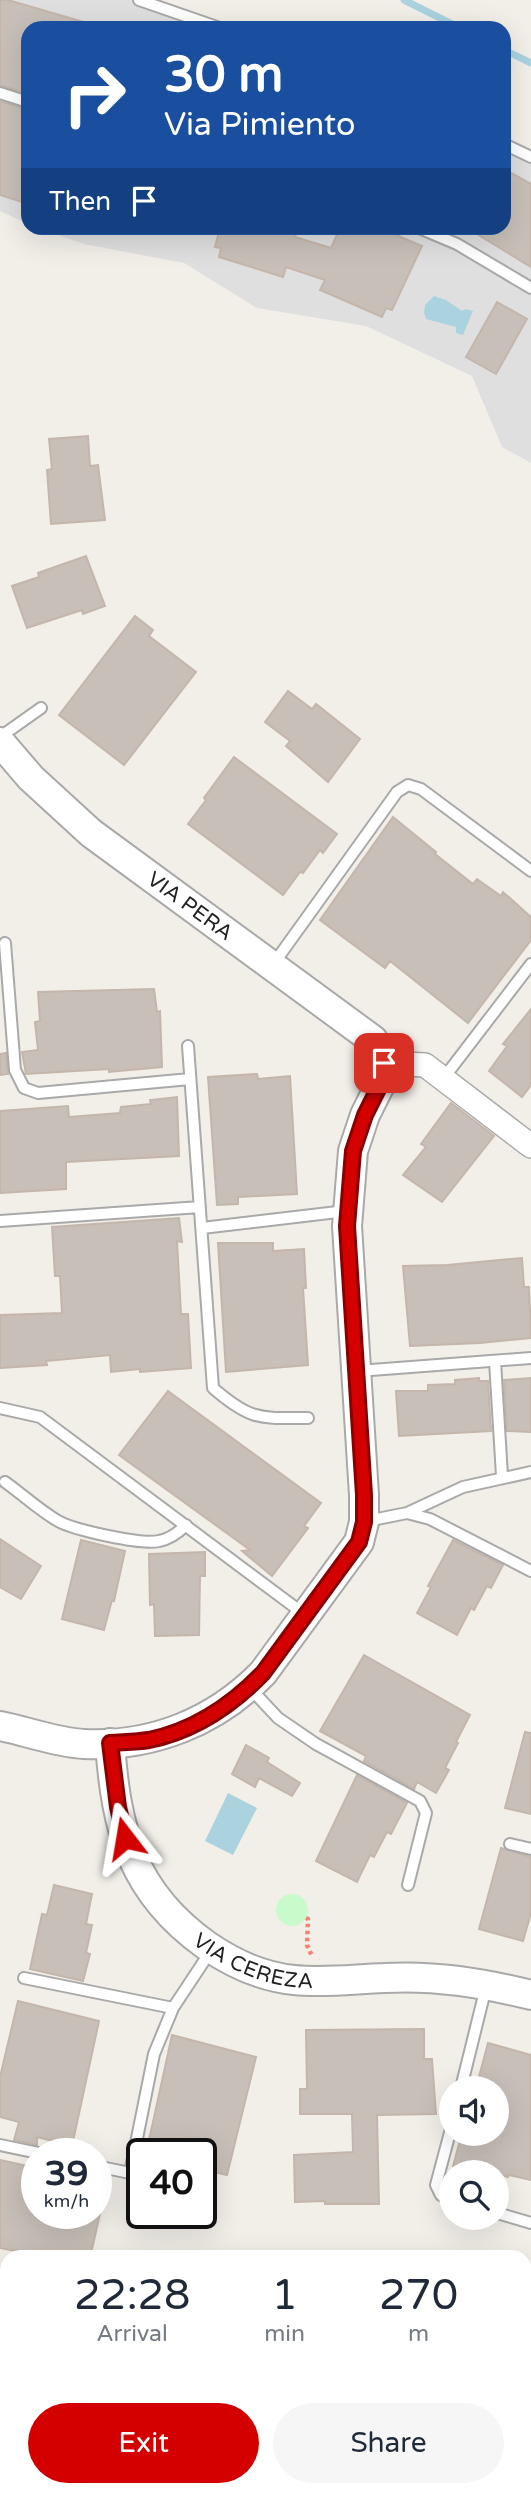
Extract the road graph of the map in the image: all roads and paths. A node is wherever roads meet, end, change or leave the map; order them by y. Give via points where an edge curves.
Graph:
1 (139, 0) edge
2 (200, 21) edge
3 (0, 93) edge
4 (21, 100) edge
5 (511, 148) edge
6 (531, 158) edge
7 (436, 235) edge
8 (531, 288) edge
9 (41, 708) dead end
10 (0, 739) edge
11 (531, 870) edge
12 (5, 943) dead end
13 (531, 964) edge
14 (272, 966) junction
15 (520, 978) junction
16 (531, 986) edge
17 (188, 1046) dead end
18 (384, 1063) junction
19 (190, 1079) junction
20 (443, 1079) junction
21 (531, 1146) edge
22 (200, 1207) junction
23 (348, 1211) junction
24 (1, 1224) edge
25 (202, 1228) junction
26 (531, 1358) edge
27 (495, 1361) junction
28 (355, 1371) junction
29 (0, 1408) edge
30 (308, 1418) dead end
31 (531, 1472) edge
32 (502, 1476) junction
33 (5, 1482) dead end
34 (407, 1513) junction
35 (364, 1522) junction
36 (186, 1525) junction
37 (531, 1571) edge
38 (306, 1615) junction
39 (249, 1688) junction
40 (0, 1726) edge
41 (110, 1743) junction
42 (510, 1844) dead end
43 (531, 1849) edge
44 (408, 1885) dead end
45 (306, 1918) dead end
46 (212, 1949) junction
47 (312, 1956) dead end
48 (24, 1978) dead end
49 (487, 1984) junction
50 (531, 1995) edge
51 (173, 2008) junction
52 (464, 2076) edge
53 (0, 2145) edge
54 (21, 2149) edge
55 (112, 2169) edge
56 (439, 2174) edge
57 (439, 2191) edge
58 (509, 2217) edge
59 (531, 2223) edge

1 - 2 lane
3 - 4 lane
5 - 6 lane
7 - 8 lane
9 - 10 lane
10 - 14 street, VIA PERA via 31,778 91,833
11 - 14 lane via 421,789 408,785 397,792
12 - 19 lane via 15,1070 24,1088 38,1093
13 - 15 lane
14 - 18 street, VIA PERA via 373,1040
15 - 16 lane
15 - 20 lane
17 - 19 lane
18 - 20 street via 425,1065
18 - 23 street via 380,1085 353,1151
19 - 22 lane
20 - 21 street
22 - 24 lane
22 - 25 lane
23 - 25 lane
23 - 28 street
25 - 30 lane via 214,1388 233,1405 259,1418
26 - 27 lane
27 - 28 lane
27 - 32 lane
28 - 35 street
29 - 36 lane via 40,1417
31 - 32 lane
32 - 34 lane via 463,1487
33 - 36 lane via 58,1521 77,1528 156,1542
34 - 35 lane
34 - 37 lane via 430,1518
35 - 38 street via 359,1542
36 - 38 lane
38 - 39 street
39 - 41 street via 215,1713 183,1728 149,1740
39 - 44 lane via 278,1718 316,1744 420,1801 426,1813
40 - 41 street via 82,1744
41 - 46 street, VIA CEREZA via 118,1807 138,1870 181,1927
42 - 43 lane
45 - 47 path
46 - 49 street, VIA CEREZA via 234,1962 291,1980 411,1977
46 - 51 lane
48 - 51 lane
49 - 50 street, VIA CEREZA
49 - 52 lane
51 - 55 lane via 154,2054 130,2173
53 - 54 lane
56 - 57 lane
58 - 59 lane

